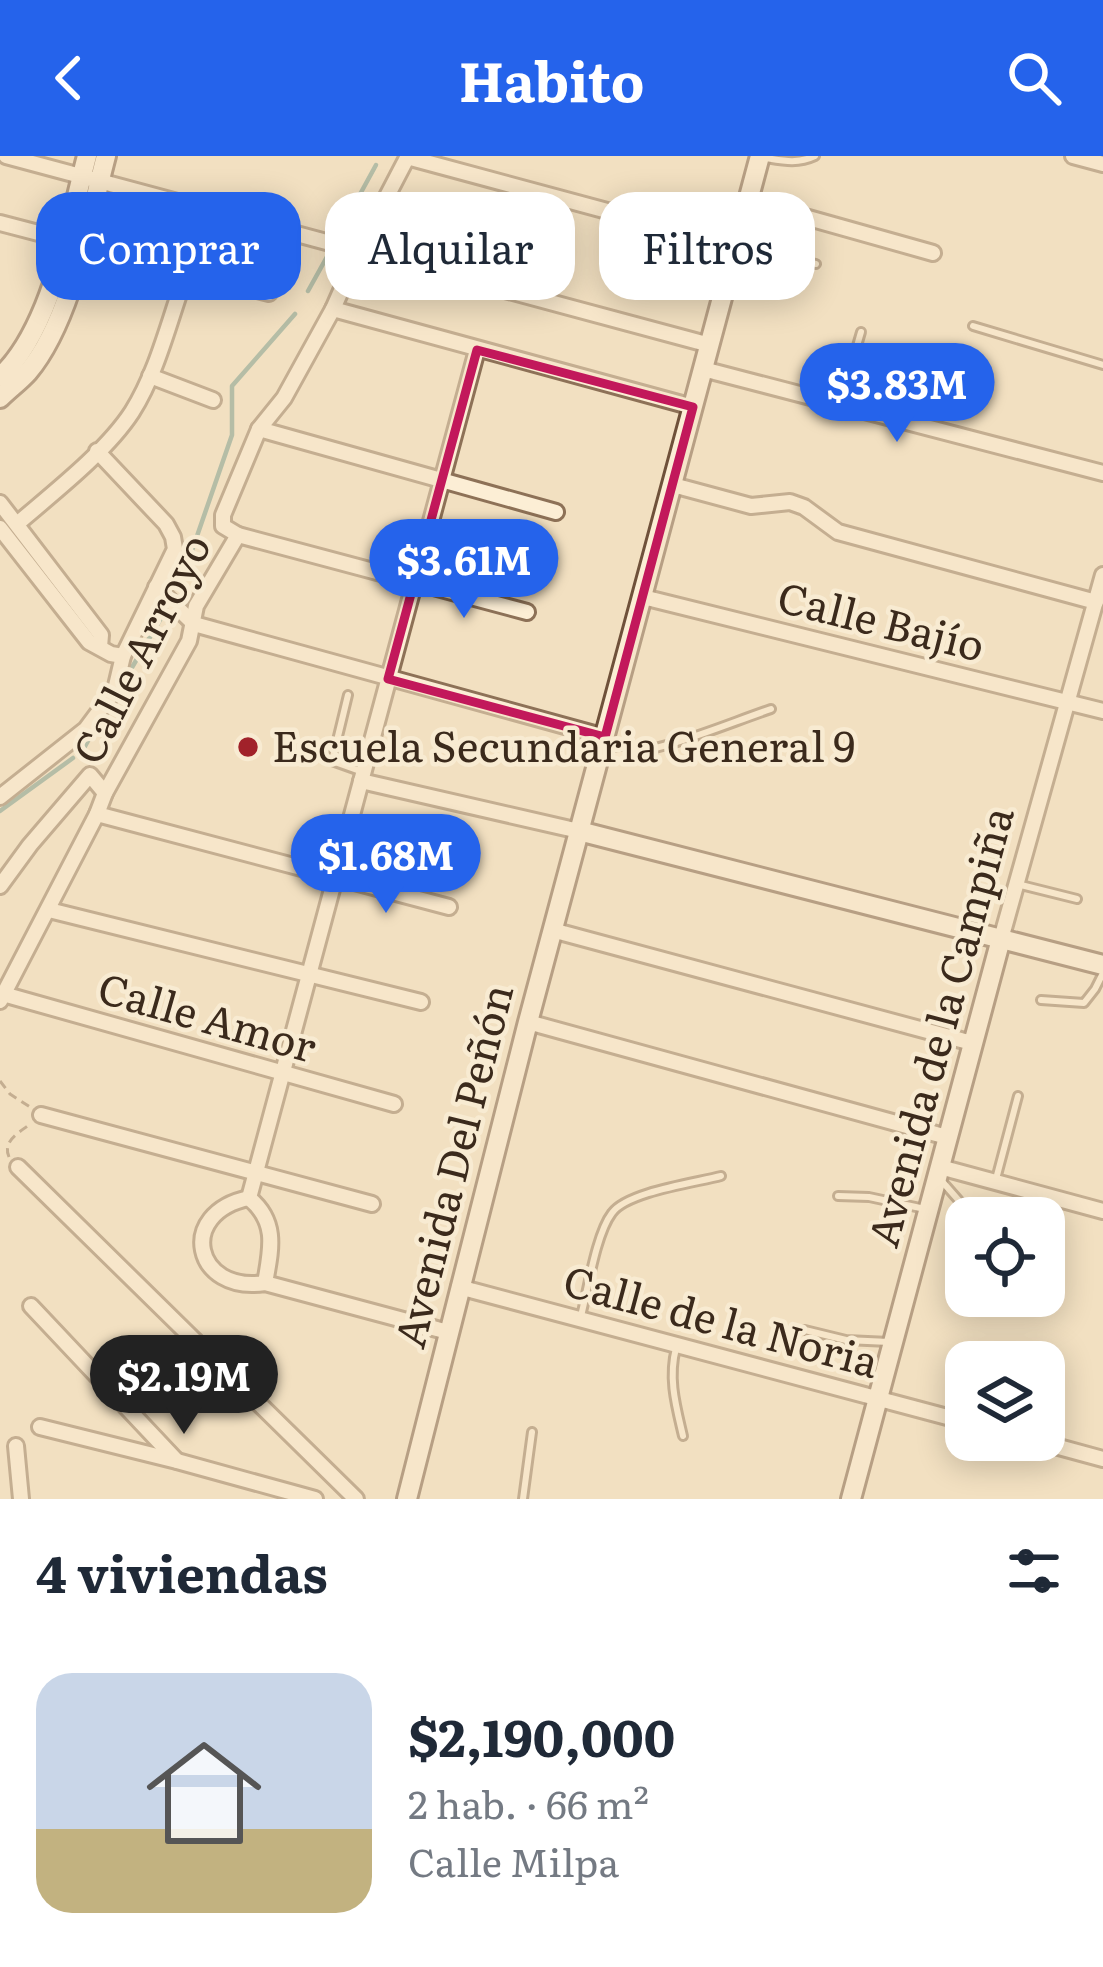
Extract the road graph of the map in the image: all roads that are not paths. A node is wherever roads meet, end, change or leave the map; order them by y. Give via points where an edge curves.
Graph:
1 (6, 156) edge
2 (106, 156) edge
3 (760, 156) edge
4 (815, 156) edge
5 (1073, 156) edge
6 (407, 157) edge
7 (1103, 164) edge
8 (89, 171) edge
9 (389, 192) edge
10 (750, 192) edge
11 (599, 209) edge
12 (815, 220) edge
13 (0, 223) edge
14 (36, 232) edge
15 (325, 240) edge
16 (933, 253) dead end
17 (48, 300) edge
18 (65, 300) edge
19 (177, 300) edge
20 (337, 300) edge
21 (544, 300) edge
22 (722, 300) edge
23 (333, 310) junction
24 (973, 326) dead end
25 (861, 332) dead end
26 (710, 345) junction
27 (477, 350) junction
28 (1103, 365) edge
29 (704, 369) junction
30 (0, 376) edge
31 (150, 376) junction
32 (0, 398) edge
33 (213, 400) dead end
34 (840, 404) junction
35 (693, 407) junction
36 (259, 429) junction
37 (97, 451) junction
38 (1103, 473) edge
39 (440, 479) junction
40 (673, 485) junction
41 (0, 503) edge
42 (556, 512) dead end
43 (17, 524) junction
44 (0, 528) edge
45 (238, 535) junction
46 (1103, 575) edge
47 (414, 583) junction
48 (167, 597) junction
49 (644, 597) junction
50 (1096, 602) junction
51 (526, 612) dead end
52 (194, 624) junction
53 (100, 647) junction
54 (123, 656) junction
55 (388, 679) junction
56 (347, 695) dead end
57 (1069, 702) junction
58 (771, 709) dead end
59 (1103, 711) edge
60 (605, 737) junction
61 (599, 757) junction
62 (362, 777) junction
63 (105, 793) junction
64 (0, 797) edge
65 (97, 814) junction
66 (579, 831) junction
67 (337, 877) junction
68 (1017, 884) junction
69 (0, 886) edge
70 (1077, 899) dead end
71 (448, 907) dead end
72 (49, 910) junction
73 (552, 930) junction
74 (1001, 939) junction
75 (1103, 969) edge
76 (311, 975) junction
77 (2, 998) edge
78 (1040, 1000) dead end
79 (421, 1002) dead end
80 (527, 1022) junction
81 (972, 1043) junction
82 (282, 1073) junction
83 (1018, 1096) dead end
84 (394, 1104) dead end
85 (41, 1115) road end
86 (947, 1137) junction
87 (18, 1166) road end
88 (256, 1172) junction
89 (939, 1172) junction
90 (721, 1176) dead end
91 (995, 1182) junction
92 (838, 1196) dead end
93 (957, 1197) edge
94 (249, 1198) junction
95 (372, 1204) dead end
96 (928, 1209) junction
97 (1103, 1211) edge
98 (265, 1283) junction
99 (459, 1287) junction
100 (31, 1306) dead end
101 (580, 1319) junction
102 (805, 1330) dead end
103 (448, 1332) junction
104 (893, 1342) junction
105 (677, 1345) junction
106 (878, 1398) junction
107 (945, 1416) edge
108 (40, 1427) dead end
109 (532, 1432) dead end
110 (683, 1436) dead end
111 (16, 1446) dead end
112 (1065, 1449) edge
113 (1103, 1459) edge
114 (177, 1460) junction
115 (20, 1499) edge
116 (315, 1499) edge
117 (356, 1499) edge
118 (407, 1499) edge
119 (524, 1499) edge
120 (851, 1499) edge

1 - 8 street
2 - 8 street
3 - 4 lane via 790,163
3 - 10 street, Avenida Del Peñón
5 - 7 street
6 - 9 street, Calle Arroyo
6 - 11 street
8 - 15 street
12 - 16 street
13 - 14 street
17 - 30 street
18 - 32 street via 43,350
19 - 31 street
20 - 23 street, Calle Arroyo
21 - 26 street
22 - 26 street, Avenida Del Peñón
23 - 27 street
23 - 36 street, Calle Arroyo
24 - 28 lane
25 - 34 lane
26 - 29 street, Avenida Del Peñón
27 - 35 street
27 - 39 street
29 - 34 street
29 - 35 street, Avenida Del Peñón
31 - 33 street
31 - 37 street via 131,414
34 - 38 street
35 - 40 street, Avenida Del Peñón
36 - 39 street
36 - 45 street, Calle Arroyo via 223,515 223,526
37 - 43 street
37 - 48 street via 173,537
39 - 42 street
39 - 47 street
40 - 49 street, Avenida Del Peñón
40 - 50 street via 751,506 790,502 838,532
41 - 43 street
43 - 53 street via 101,635
44 - 53 street
45 - 47 street
45 - 52 street, Calle Arroyo
46 - 50 street, Avenida de la Campiña
47 - 51 street
47 - 55 street
48 - 52 street
48 - 54 street
49 - 57 street, Calle Bajío
49 - 60 street, Avenida Del Peñón
50 - 57 street, Avenida de la Campiña
52 - 55 street
52 - 63 street, Calle Arroyo
53 - 54 street
54 - 64 street via 115,690 86,729
55 - 60 street
55 - 62 street
56 - 62 lane via 332,761
57 - 59 street, Calle Bajío
57 - 68 street, Avenida de la Campiña
58 - 61 lane via 671,744
60 - 61 street, Avenida Del Peñón
61 - 66 street, Avenida Del Peñón
62 - 66 street
62 - 67 street
63 - 65 street, Calle Arroyo
63 - 69 street, Calle Arroyo via 89,775
65 - 67 street
65 - 72 street, Calle Arroyo
66 - 73 street, Avenida Del Peñón
66 - 74 street
67 - 71 street
67 - 76 street
68 - 70 lane
68 - 74 street, Avenida de la Campiña
72 - 76 street
72 - 77 street, Calle Arroyo
73 - 80 street, Avenida Del Peñón
73 - 81 street
74 - 75 street
74 - 81 street, Avenida de la Campiña
75 - 78 lane via 1084,1003
76 - 79 street
76 - 82 street
77 - 82 street, Calle Amor
80 - 86 street
80 - 99 street, Avenida Del Peñón
81 - 86 street, Avenida de la Campiña
82 - 84 street, Calle Amor
82 - 88 street
83 - 91 lane
85 - 88 street
86 - 89 street, Avenida de la Campiña
87 - 117 street
88 - 94 street
88 - 95 street
89 - 91 street
89 - 93 lane
89 - 96 street, Avenida de la Campiña
90 - 101 lane via 614,1209
91 - 97 street
92 - 96 lane
94 - 98 street via 269,1227
94 - 98 street via 213,1216 202,1252 231,1280
96 - 104 street, Avenida de la Campiña
98 - 103 street
99 - 101 street, Calle de la Noria
99 - 103 street, Avenida Del Peñón
100 - 114 street
101 - 105 street, Calle de la Noria
102 - 104 lane
103 - 118 street, Avenida Del Peñón
104 - 106 street, Avenida de la Campiña
105 - 106 street, Calle de la Noria
105 - 110 lane via 673,1393
106 - 107 street, Calle de la Noria
106 - 120 street, Avenida de la Campiña
108 - 114 street
109 - 119 lane
111 - 115 street
112 - 113 street
114 - 116 street

